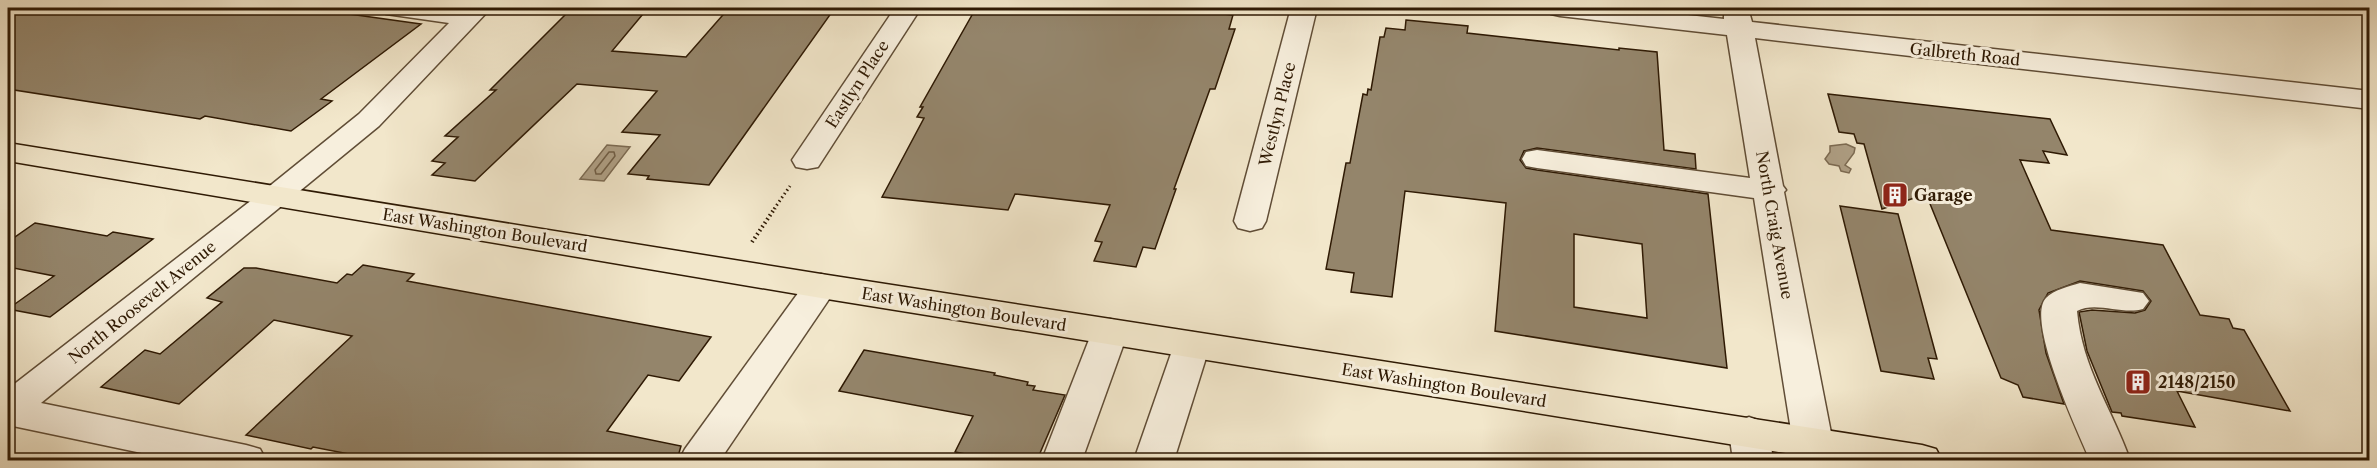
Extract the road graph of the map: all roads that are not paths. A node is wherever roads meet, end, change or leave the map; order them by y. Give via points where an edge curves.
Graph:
1 (394, 8) edge
2 (908, 8) edge
3 (1304, 8) edge
4 (1560, 8) edge
5 (473, 12) edge
6 (1738, 18) edge
7 (2370, 100) edge
8 (8, 152) edge
9 (1537, 159) dead end
10 (807, 160) road end
11 (1770, 190) junction
12 (277, 196) junction
13 (1250, 220) dead end
14 (821, 286) junction
15 (2131, 301) dead end
16 (1110, 332) junction
17 (1192, 345) junction
18 (8, 410) edge
19 (1813, 443) junction
20 (1751, 446) edge
21 (246, 460) edge
22 (699, 460) edge
23 (1062, 460) edge
24 (1154, 460) edge
25 (1922, 460) edge
26 (2110, 460) edge

1 - 5 street
2 - 10 street, Eastlyn Place
3 - 13 street, Westlyn Place
4 - 6 street, Galbreth Road
5 - 12 street, North Roosevelt Avenue via 369,120
6 - 7 street, Galbreth Road
6 - 11 street, North Craig Avenue
8 - 12 main road, East Washington Boulevard
9 - 11 street
11 - 19 street, North Craig Avenue
12 - 14 main road, East Washington Boulevard
12 - 18 street, North Roosevelt Avenue
14 - 16 main road, East Washington Boulevard
14 - 22 street
15 - 26 street via 2080,295 2059,305 2064,353
16 - 17 main road, East Washington Boulevard
16 - 23 street
17 - 20 main road, East Washington Boulevard
17 - 24 street
18 - 21 street
19 - 20 main road, East Washington Boulevard
19 - 25 main road, East Washington Boulevard

